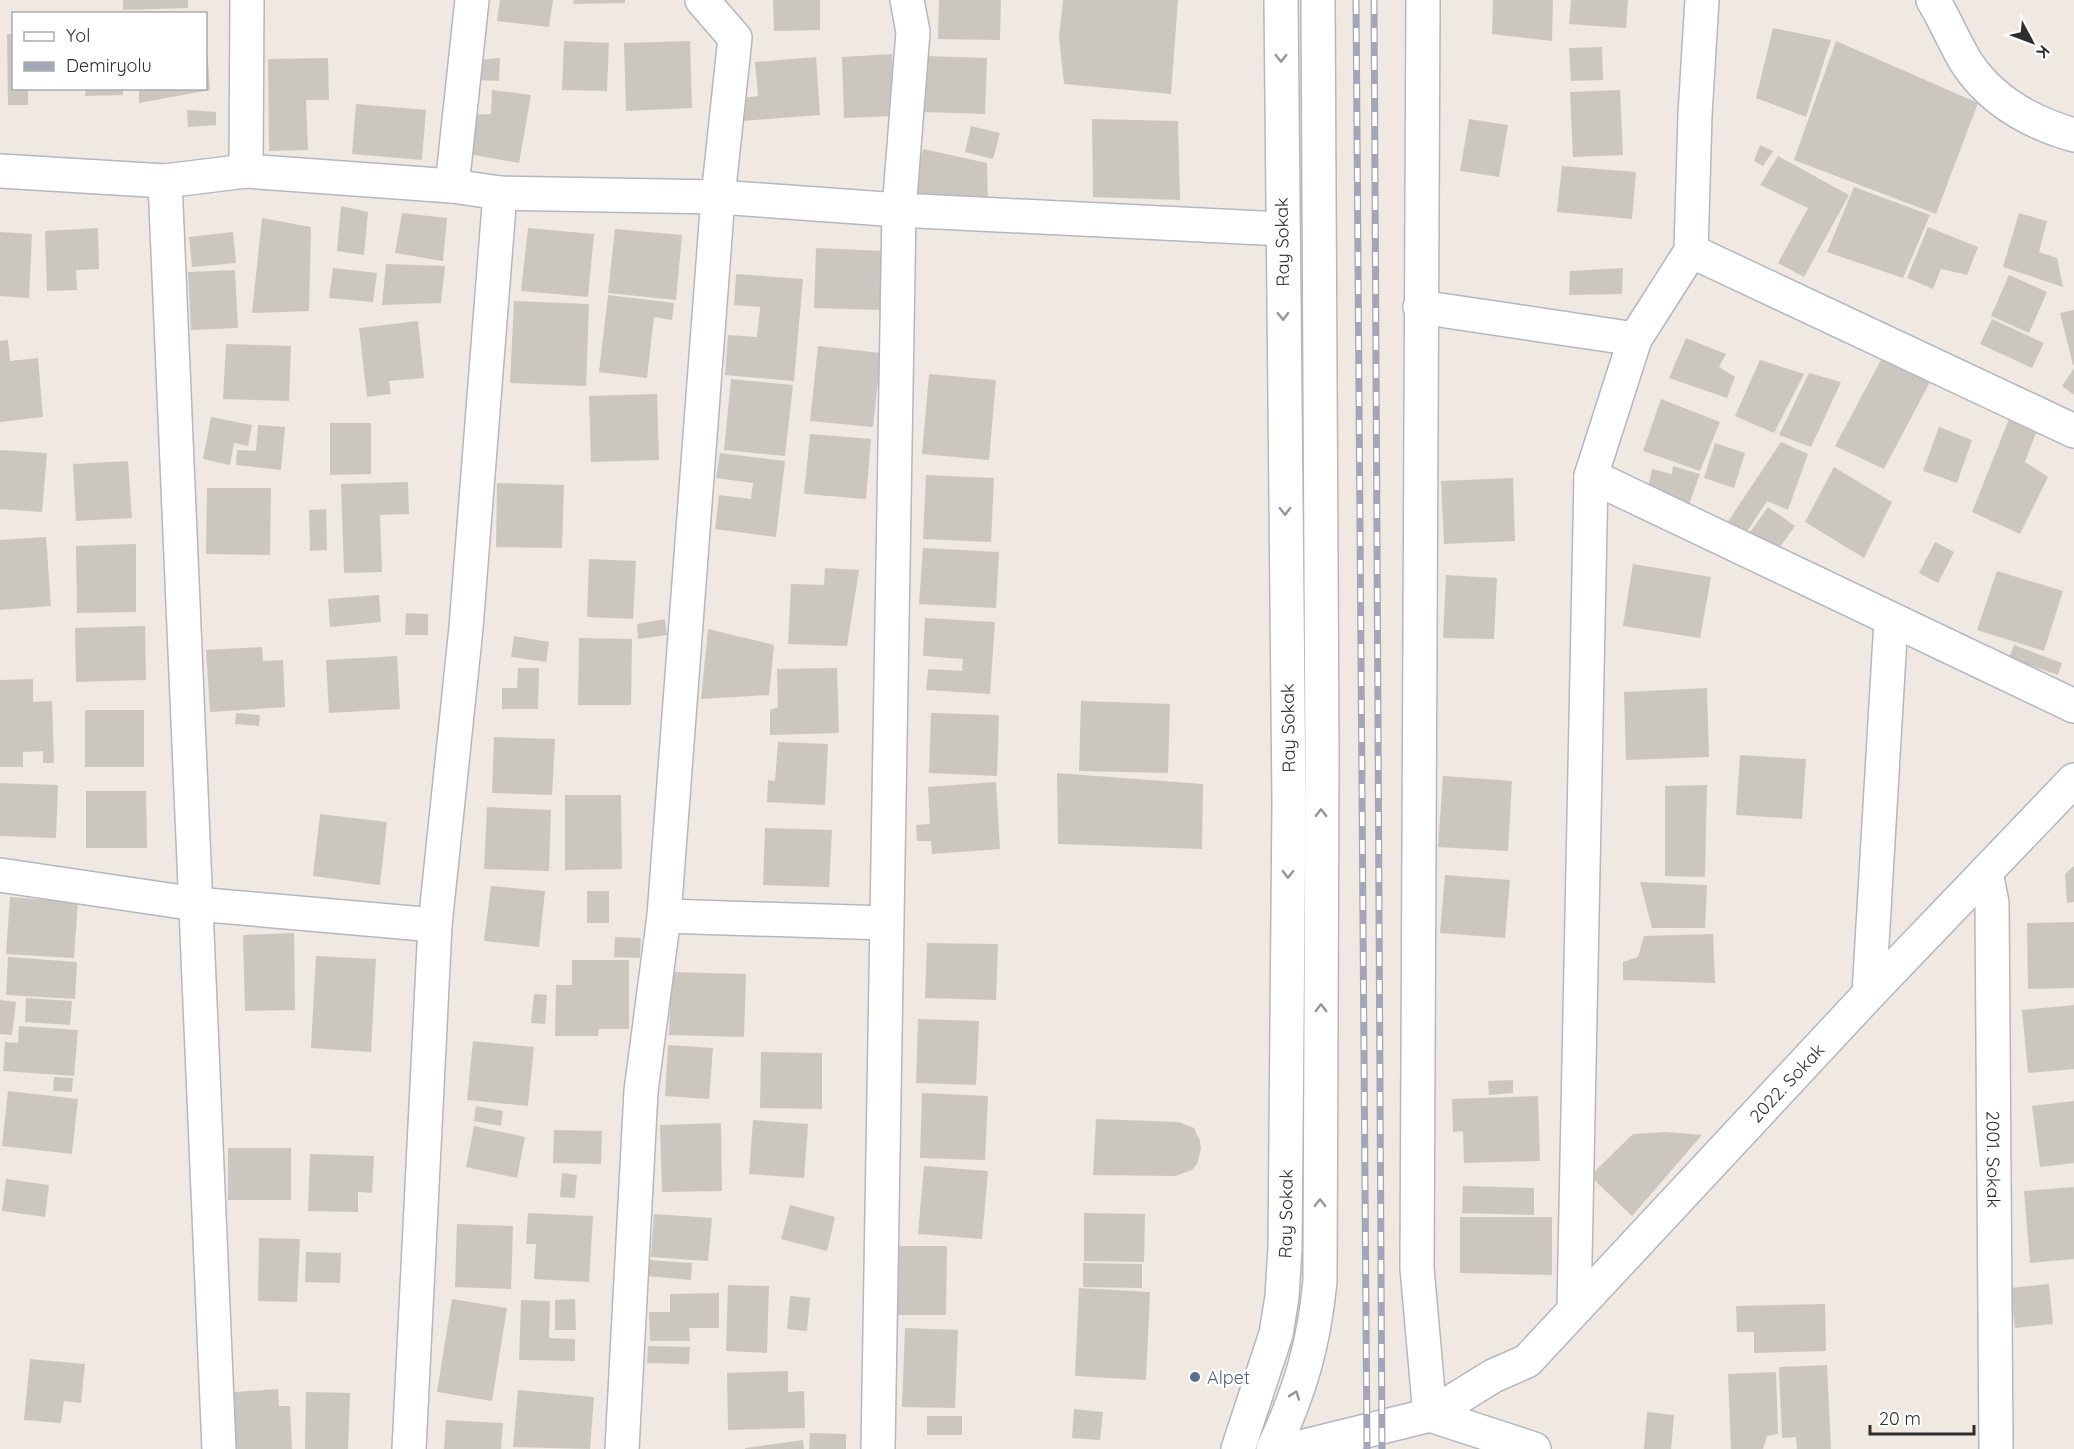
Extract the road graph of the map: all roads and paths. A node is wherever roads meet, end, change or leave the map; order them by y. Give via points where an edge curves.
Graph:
1 (248, 0) edge
2 (472, 0) edge
3 (702, 0) edge
4 (907, 0) edge
5 (1281, 0) edge
6 (1318, 0) edge
7 (1423, 0) edge
8 (1702, 0) edge
9 (1929, 1) edge
10 (2074, 135) edge
11 (0, 171) edge
12 (246, 171) junction
13 (165, 181) junction
14 (452, 186) junction
15 (500, 193) junction
16 (718, 197) junction
17 (899, 210) junction
18 (1282, 229) junction
19 (1691, 251) junction
20 (1420, 307) junction
21 (1635, 339) junction
22 (2074, 431) edge
23 (1591, 476) junction
24 (1891, 620) junction
25 (2074, 706) edge
26 (2074, 780) edge
27 (1986, 872) junction
28 (0, 875) edge
29 (196, 904) junction
30 (664, 916) junction
31 (886, 923) junction
32 (435, 925) junction
33 (1869, 994) junction
34 (1574, 1309) junction
35 (1430, 1415) junction
36 (219, 1449) edge
37 (409, 1449) edge
38 (622, 1449) edge
39 (878, 1449) edge
40 (1238, 1449) edge
41 (1273, 1449) edge
42 (1293, 1449) edge
43 (1534, 1449) edge
44 (1996, 1449) edge

1 - 12 street
2 - 14 street
3 - 16 street via 735,38
4 - 17 street via 913,32
5 -> 18 street, Ray Sokak
41 -> 6 street via 1308,1359 1320,1281
7 - 20 street
8 - 19 street
9 - 10 street via 1969,66 1999,99 2023,116
11 - 13 street
12 - 13 street
12 - 14 street
13 - 29 street
14 - 15 street
15 - 16 street
15 - 32 street via 466,628
16 - 17 street
16 - 30 street
17 - 18 street
17 - 31 street
18 -> 40 street, Ray Sokak via 1289,802 1285,1248 1276,1334
19 - 21 street
19 - 22 street
20 - 21 street
20 - 35 street via 1417,1268
21 - 23 street
23 - 24 street
23 - 34 street
24 - 25 street
24 - 33 street
26 - 27 street, 2022. Sokak
27 - 33 street, 2022. Sokak
27 - 44 street, 2001. Sokak via 1992,903
28 - 29 street
29 - 32 street
29 - 36 street
30 - 31 street
30 - 38 street via 641,1091
31 - 39 street
32 - 37 street
33 - 34 street, 2022. Sokak
34 - 35 street, 2022. Sokak via 1527,1361 1493,1376
35 - 42 street
35 - 43 street

